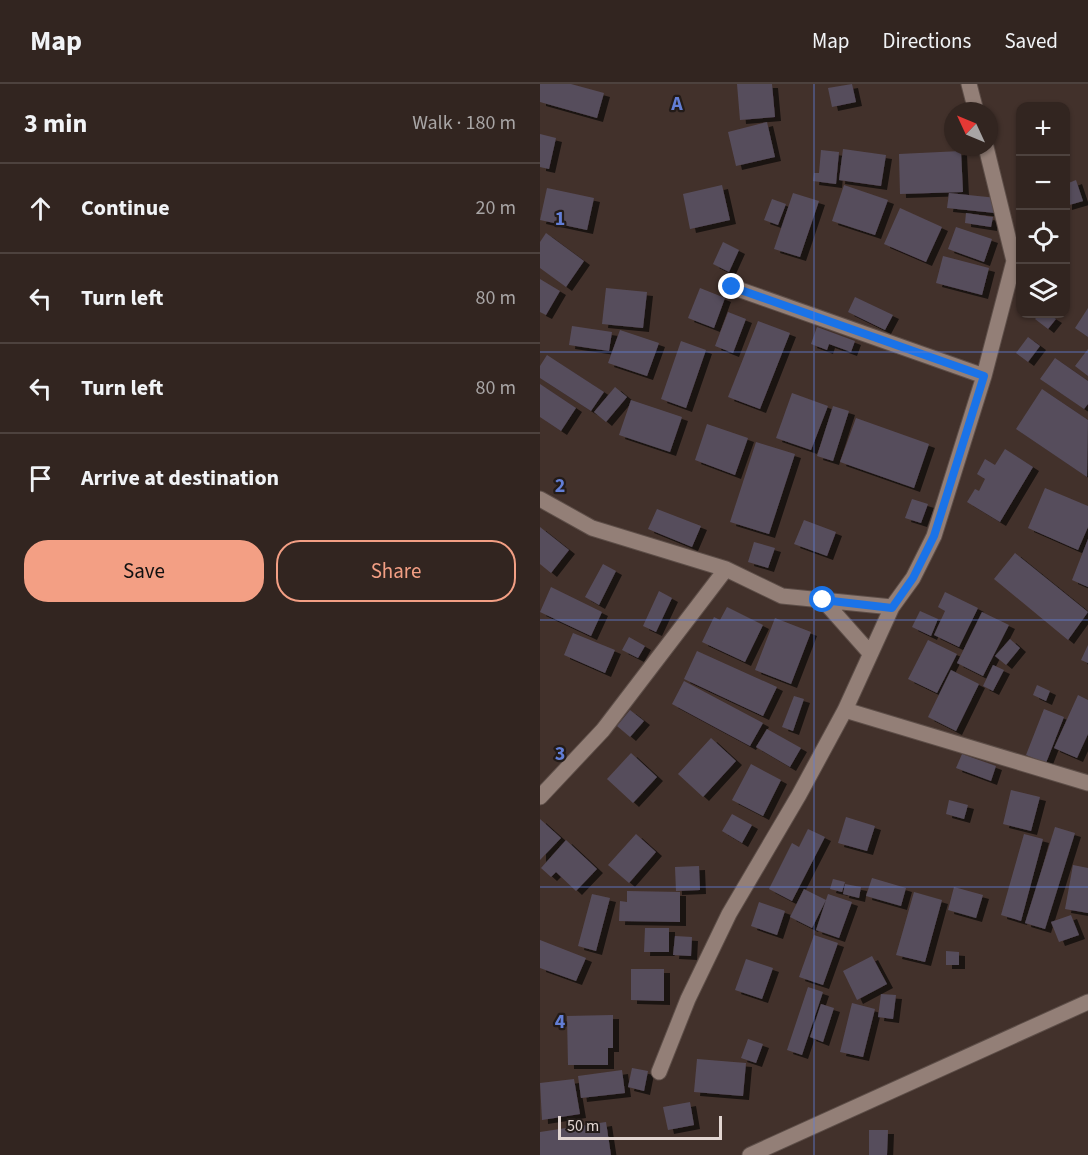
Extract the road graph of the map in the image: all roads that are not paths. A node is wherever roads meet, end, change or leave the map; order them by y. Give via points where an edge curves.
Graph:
1 (969, 84) edge
2 (974, 102) edge
3 (988, 156) edge
4 (732, 287) dead end
5 (984, 376) junction
6 (540, 499) edge
7 (726, 569) junction
8 (823, 600) junction
9 (892, 608) junction
10 (870, 653) junction
11 (845, 710) junction
12 (1088, 783) edge
13 (540, 797) edge
14 (1088, 1002) edge
15 (659, 1072) dead end
16 (750, 1155) edge

1 - 2 street
3 - 5 street via 1014,261
4 - 5 street
5 - 9 street via 934,536 913,578
6 - 7 street via 592,528
7 - 8 street via 782,596
7 - 13 street via 603,730
8 - 9 street
8 - 10 street
9 - 10 street
10 - 11 street
11 - 12 street
11 - 15 street via 729,914 688,999
14 - 16 street

